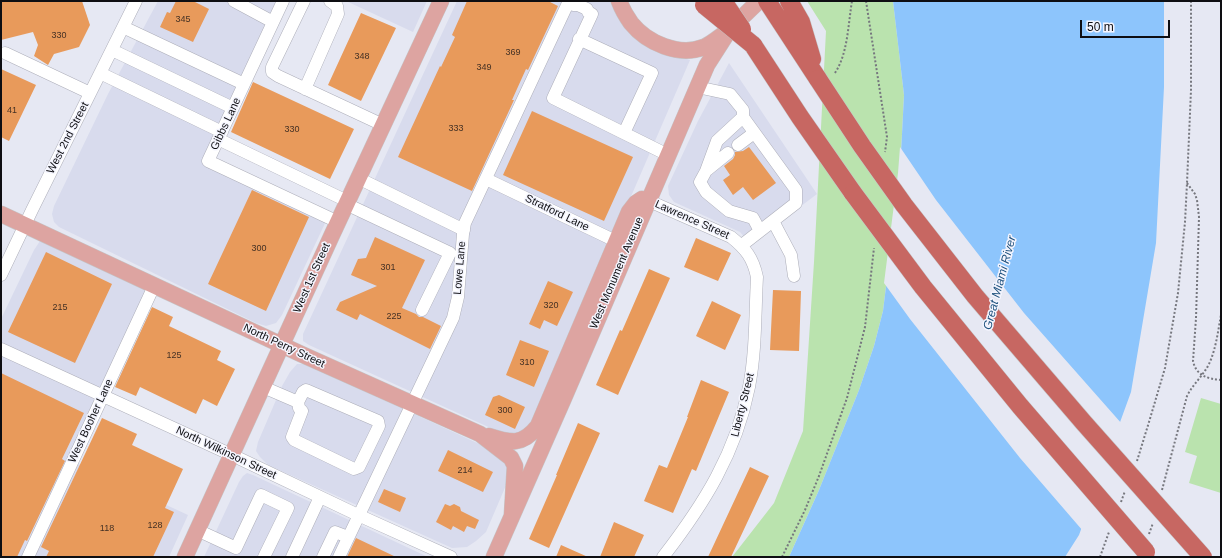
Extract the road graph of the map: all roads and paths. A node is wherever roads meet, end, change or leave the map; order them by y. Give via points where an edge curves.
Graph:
1 (136, 1) edge
2 (234, 1) edge
3 (283, 1) edge
4 (304, 1) edge
5 (330, 1) edge
6 (441, 1) edge
7 (619, 1) edge
8 (723, 1) edge
9 (747, 1) edge
10 (759, 1) edge
11 (767, 1) edge
12 (789, 1) edge
13 (852, 1) edge
14 (1191, 1) edge
15 (570, 3) edge
16 (703, 3) edge
17 (273, 22) junction
18 (123, 27) junction
19 (730, 29) junction
20 (579, 39) junction
21 (753, 45) junction
22 (112, 50) junction
23 (5, 53) dead end
24 (100, 73) junction
25 (835, 73) dead end
26 (818, 79) junction
27 (244, 84) junction
28 (697, 87) junction
29 (305, 89) junction
30 (90, 93) junction
31 (233, 108) junction
32 (742, 117) junction
33 (383, 125) junction
34 (624, 133) junction
35 (754, 133) junction
36 (220, 136) junction
37 (738, 145) dead end
38 (728, 153) dead end
39 (668, 155) junction
40 (706, 170) junction
41 (358, 178) junction
42 (486, 179) junction
43 (1187, 183) junction
44 (649, 201) junction
45 (347, 202) junction
46 (1, 214) edge
47 (773, 221) junction
48 (338, 222) junction
49 (25, 225) junction
50 (464, 230) junction
51 (760, 231) junction
52 (623, 244) junction
53 (742, 245) junction
54 (456, 253) junction
55 (751, 257) joint
56 (1, 276) edge
57 (794, 276) dead end
58 (154, 286) junction
59 (422, 310) dead end
60 (1221, 315) edge
61 (865, 327) dead end
62 (282, 345) junction
63 (1, 349) edge
64 (1201, 374) junction
65 (1221, 380) edge
66 (263, 387) junction
67 (103, 396) junction
68 (298, 402) junction
69 (412, 403) junction
70 (480, 434) junction
71 (232, 455) junction
72 (1137, 460) dead end
73 (1125, 490) dead end
74 (1161, 492) dead end
75 (320, 497) junction
76 (1120, 505) dead end
77 (358, 515) junction
78 (512, 515) junction
79 (1153, 521) dead end
80 (1111, 527) dead end
81 (197, 530) junction
82 (1149, 536) dead end
83 (348, 537) junction
84 (28, 557) edge
85 (185, 557) edge
86 (264, 557) edge
87 (292, 557) edge
88 (323, 557) edge
89 (339, 557) edge
90 (451, 557) edge
91 (494, 557) edge
92 (663, 557) edge
93 (782, 557) edge
94 (1100, 557) edge
95 (1150, 557) edge
96 (1203, 557) edge

1 - 18 street, West 2nd Street
2 - 17 street
3 - 17 street, Gibbs Lane
4 - 29 street via 272,67 272,72
5 - 29 street via 337,6 338,14
6 - 33 main road, West 1st Street
7 - 19 main road via 624,13 639,32 663,46 679,50 703,47
8 - 21 highway, bridge
9 - 19 main road
10 - 19 main road, West Monument Avenue
11 - 26 highway
12 - 26 highway via 801,22
13 - 25 path via 841,64
14 - 43 path
15 - 20 street via 576,10 592,14
15 - 42 street, Lowe Lane
16 - 21 highway, bridge
17 - 27 street, Gibbs Lane
18 - 22 street, West 2nd Street
18 - 27 street
19 - 28 main road, West Monument Avenue via 707,65
20 - 34 street via 553,98
20 - 34 street via 652,73
21 - 95 highway, bridge via 853,193 923,287 1020,406
22 - 24 street, West 2nd Street
22 - 31 street
23 - 30 street
24 - 30 street, West 2nd Street
24 - 36 street
26 - 96 highway, bridge via 904,205 975,296
27 - 31 street, Gibbs Lane
28 - 32 street via 730,94 743,110
28 - 39 main road, West Monument Avenue
29 - 33 street
30 - 49 street, West 2nd Street
31 - 36 street, Gibbs Lane
32 - 35 street
32 - 40 street via 717,140
33 - 41 main road, West 1st Street
34 - 39 street
35 - 37 street
35 - 47 street via 796,190 796,203
36 - 45 street
36 - 48 street, Gibbs Lane via 208,160
38 - 40 street
39 - 44 main road, West Monument Avenue
40 - 51 street via 700,182 706,192 729,211 753,218
41 - 45 main road, West 1st Street
41 - 50 street
42 - 50 street, Lowe Lane
42 - 52 street, Stratford Lane
43 - 64 path via 1195,194 1198,208 1193,361 1194,367
43 - 72 path via 1178,293 1164,368
44 - 52 main road, West Monument Avenue
44 - 53 street, Lawrence Street
45 - 48 main road, West 1st Street
45 - 54 street
46 - 49 main road, North Perry Street
47 - 51 street
47 - 57 street via 791,255
48 - 62 main road, West 1st Street
49 - 56 street, West 2nd Street
49 - 58 main road, North Perry Street
50 - 54 street, Lowe Lane
51 - 53 street
52 - 70 main road via 538,426 523,440 514,442
52 - 78 main road, West Monument Avenue
53 - 55 street, Lawrence Street
54 - 59 street
54 - 69 street, Lowe Lane via 458,297 452,318
55 - 92 street, Liberty Street via 757,277 754,352 744,410 723,466 685,529
58 - 62 main road, North Perry Street
58 - 67 street, West Booher Lane
60 - 64 path via 1213,353
61 - 93 path via 847,398 832,440 806,510
62 - 66 main road, West 1st Street
62 - 69 main road, North Perry Street
63 - 67 street, North Wilkinson Street
64 - 65 path
64 - 74 path via 1187,396
66 - 68 street
66 - 71 main road, West 1st Street
67 - 71 street, North Wilkinson Street
67 - 84 street, West Booher Lane
68 - 68 street via 306,390 378,422 379,426 359,467 354,469 294,440 292,437 302,411
69 - 70 main road, North Perry Street
69 - 77 street, Lowe Lane
70 - 78 main road, North Perry Street via 511,458 516,466
71 - 75 street, North Wilkinson Street
71 - 81 main road, West 1st Street
73 - 76 path
75 - 77 street, North Wilkinson Street
75 - 87 street
77 - 83 street, Lowe Lane
77 - 90 street, North Wilkinson Street
78 - 91 main road, West Monument Avenue
79 - 82 path
80 - 94 path
81 - 85 main road, West 1st Street
81 - 86 street via 236,548 260,495 288,508
83 - 88 street via 335,532
83 - 89 street, Lowe Lane

